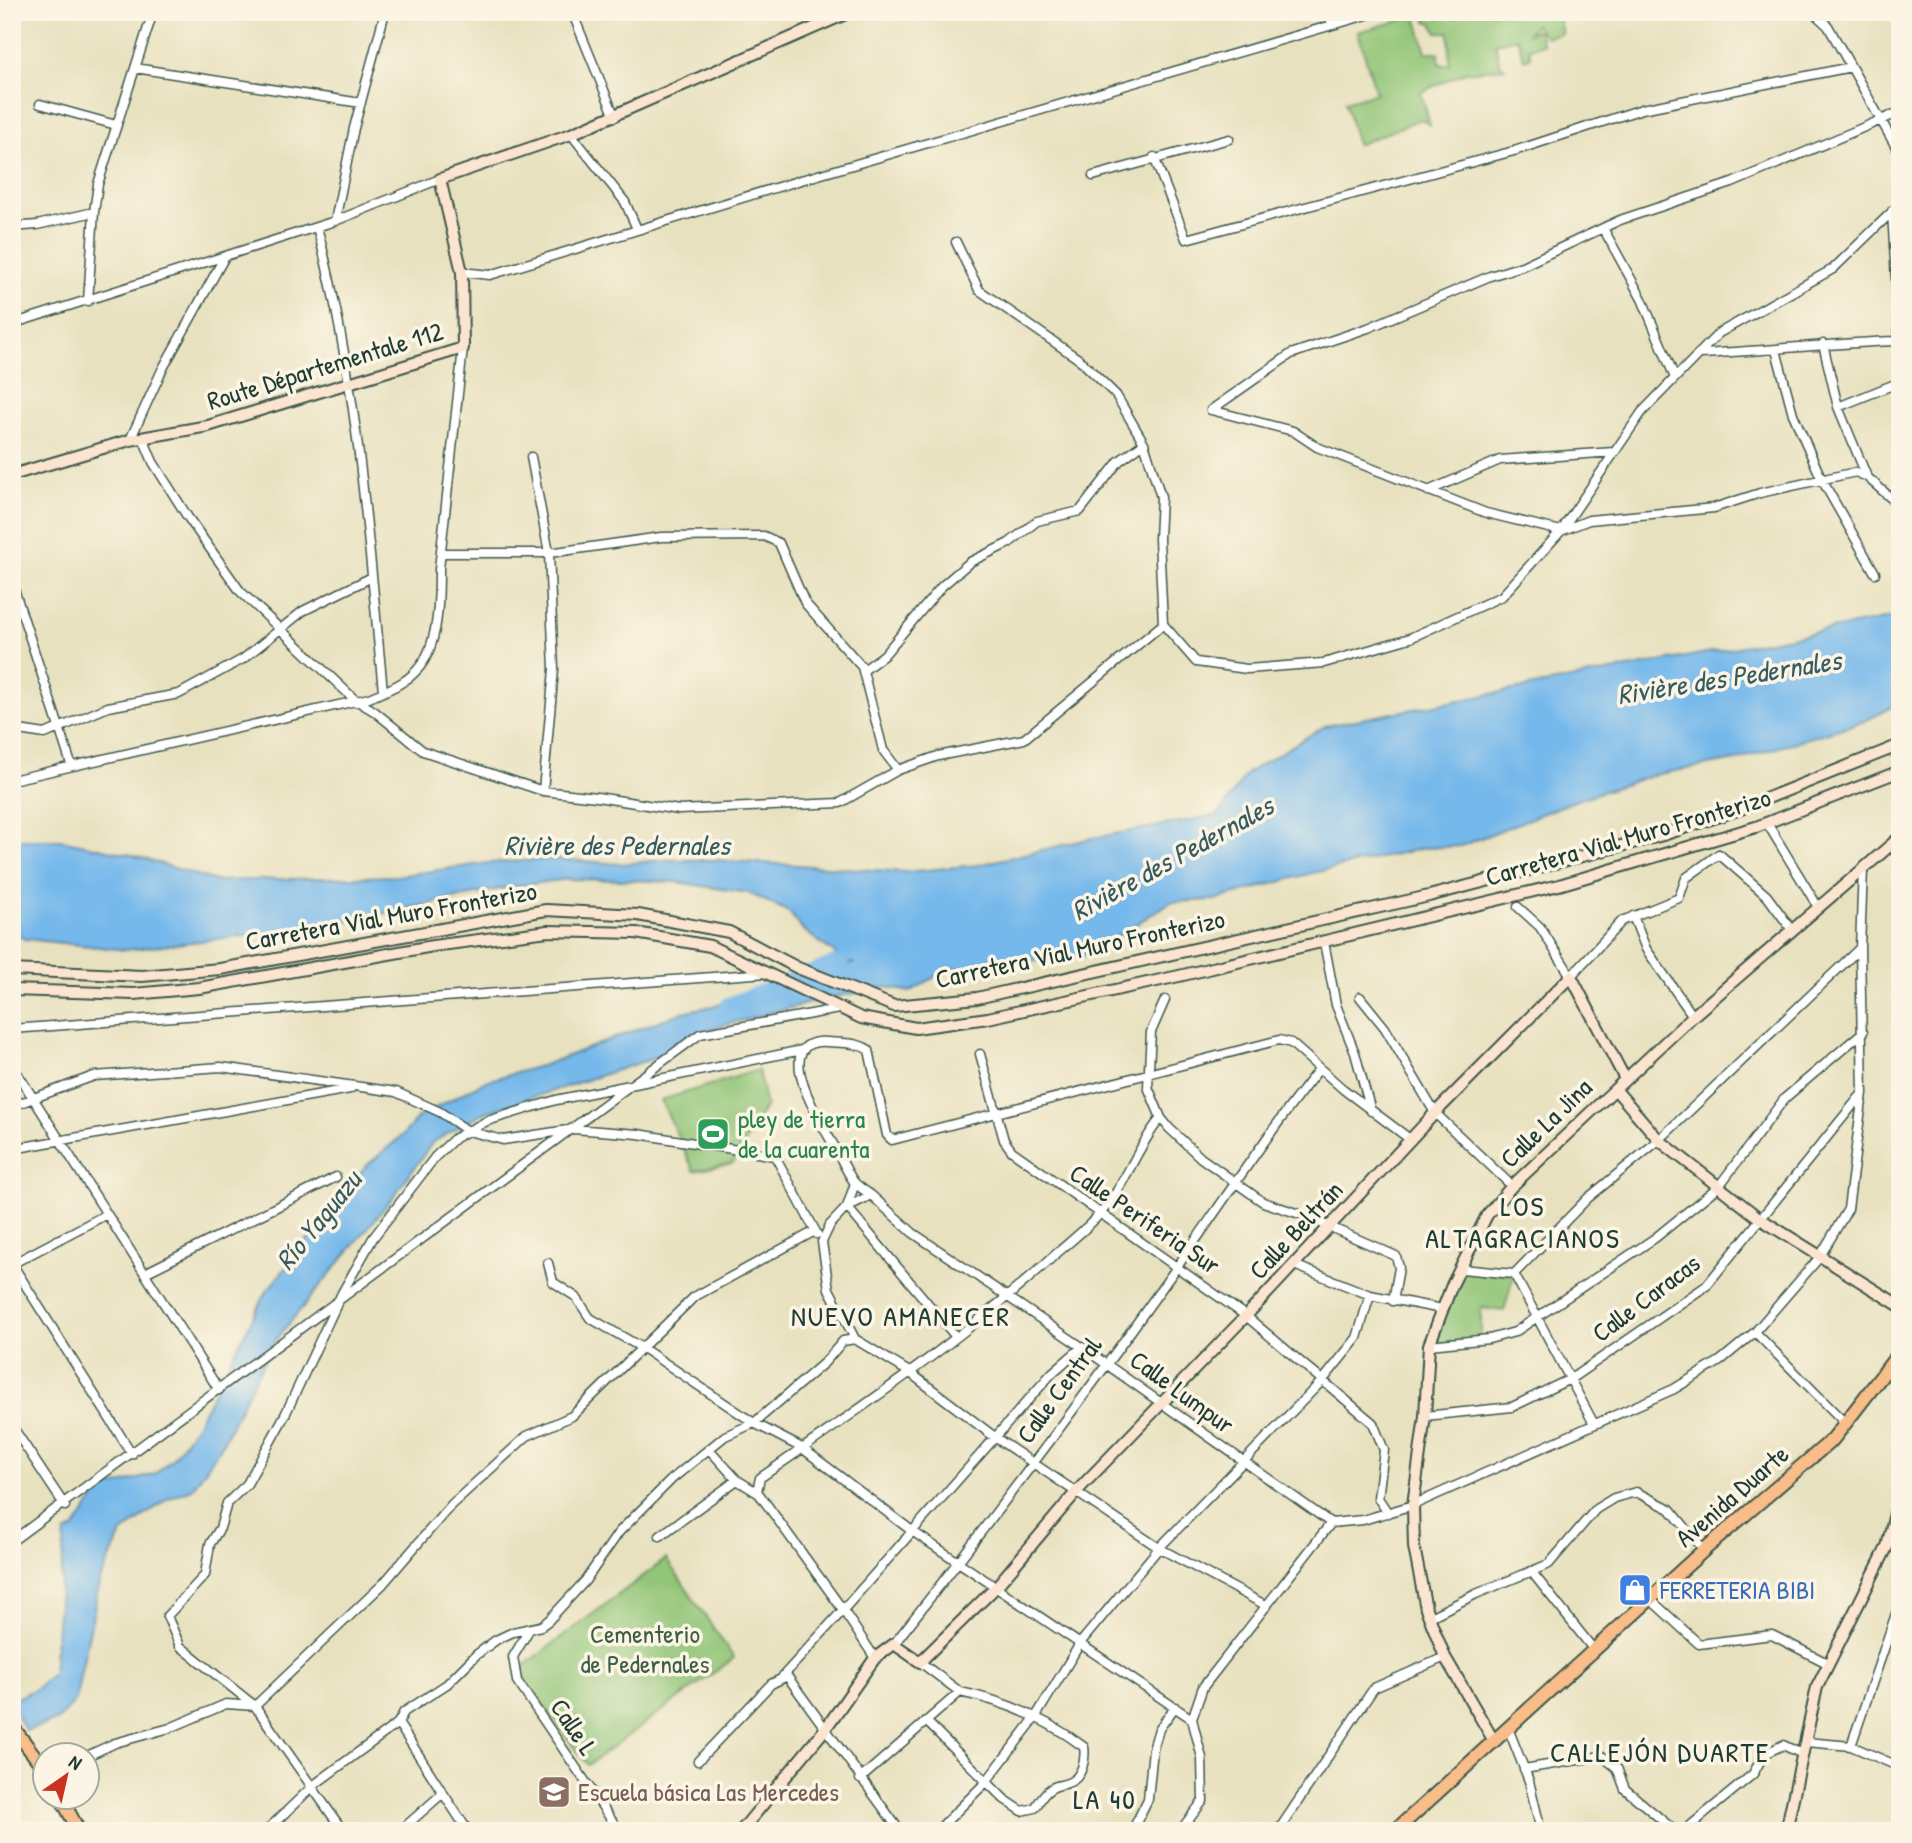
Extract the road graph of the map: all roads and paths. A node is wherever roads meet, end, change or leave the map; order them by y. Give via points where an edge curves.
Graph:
1 (153, 12) edge
2 (385, 12) edge
3 (572, 12) edge
4 (850, 12) edge
5 (1322, 12) edge
6 (1377, 12) edge
7 (1813, 12) edge
8 (1336, 24) junction
9 (1851, 67) junction
10 (135, 68) junction
11 (361, 103) junction
12 (40, 104) dead end
13 (1900, 112) edge
14 (615, 117) junction
15 (1881, 120) junction
16 (116, 125) junction
17 (571, 134) junction
18 (1229, 139) dead end
19 (1900, 155) edge
20 (1154, 157) junction
21 (1093, 176) dead end
22 (440, 179) junction
23 (1900, 204) edge
24 (1892, 211) junction
25 (94, 212) junction
26 (335, 221) junction
27 (12, 227) edge
28 (317, 227) junction
29 (1603, 228) junction
30 (637, 229) junction
31 (956, 242) dead end
32 (224, 258) junction
33 (462, 272) junction
34 (88, 301) junction
35 (12, 324) edge
36 (1823, 344) junction
37 (1899, 345) edge
38 (463, 348) junction
39 (1776, 350) junction
40 (1698, 354) junction
41 (1675, 378) junction
42 (351, 382) junction
43 (1900, 382) edge
44 (1838, 407) junction
45 (143, 438) junction
46 (130, 440) junction
47 (1144, 443) junction
48 (1614, 452) junction
49 (531, 457) dead end
50 (12, 475) edge
51 (1867, 477) junction
52 (1822, 480) junction
53 (1428, 491) junction
54 (1900, 506) edge
55 (1561, 531) junction
56 (441, 553) junction
57 (549, 553) junction
58 (1875, 573) dead end
59 (372, 577) junction
60 (12, 583) edge
61 (1163, 624) junction
62 (279, 628) junction
63 (864, 670) junction
64 (383, 691) junction
65 (354, 699) junction
66 (12, 729) edge
67 (60, 730) junction
68 (1900, 745) edge
69 (71, 764) junction
70 (898, 770) junction
71 (1900, 771) edge
72 (12, 780) edge
73 (543, 792) junction
74 (1767, 823) junction
75 (1900, 837) edge
76 (1863, 869) junction
77 (1518, 907) dead end
78 (1818, 907) junction
79 (1633, 916) junction
80 (1792, 930) junction
81 (1324, 942) junction
82 (1860, 948) junction
83 (12, 970) edge
84 (769, 973) junction
85 (1571, 976) junction
86 (12, 990) edge
87 (1360, 997) dead end
88 (1166, 1000) dead end
89 (839, 1009) junction
90 (1693, 1016) junction
91 (12, 1029) edge
92 (1863, 1032) junction
93 (803, 1050) junction
94 (981, 1054) dead end
95 (12, 1065) edge
96 (1319, 1069) junction
97 (1151, 1073) junction
98 (1625, 1079) junction
99 (360, 1087) junction
100 (1615, 1089) junction
101 (1863, 1093) junction
102 (34, 1099) junction
103 (12, 1107) edge
104 (1371, 1111) junction
105 (995, 1113) junction
106 (1435, 1113) junction
107 (1161, 1118) junction
108 (574, 1129) junction
109 (468, 1131) junction
110 (61, 1139) junction
111 (1411, 1140) junction
112 (1659, 1140) junction
113 (12, 1149) edge
114 (336, 1177) dead end
115 (855, 1183) junction
116 (1233, 1183) junction
117 (1512, 1186) junction
118 (1719, 1186) junction
119 (871, 1195) junction
120 (847, 1206) junction
121 (107, 1214) junction
122 (1099, 1215) junction
123 (1759, 1218) junction
124 (1330, 1227) junction
125 (815, 1231) junction
126 (822, 1242) junction
127 (1819, 1258) junction
128 (548, 1264) dead end
129 (1178, 1265) junction
130 (1294, 1265) junction
131 (1462, 1269) junction
132 (145, 1273) junction
133 (1514, 1274) junction
134 (1370, 1295) junction
135 (1008, 1297) junction
136 (1393, 1301) junction
137 (1900, 1306) edge
138 (1442, 1309) junction
139 (1246, 1316) junction
140 (1539, 1317) junction
141 (1755, 1332) junction
142 (956, 1337) junction
143 (855, 1339) junction
144 (1429, 1345) junction
145 (1082, 1347) junction
146 (644, 1349) junction
147 (1900, 1352) edge
148 (1106, 1364) junction
149 (908, 1372) junction
150 (1572, 1378) junction
151 (1323, 1380) junction
152 (219, 1390) junction
153 (1160, 1405) junction
154 (1425, 1416) junction
155 (754, 1423) junction
156 (1845, 1423) junction
157 (1594, 1424) junction
158 (12, 1426) edge
159 (996, 1438) junction
160 (802, 1448) junction
161 (709, 1449) junction
162 (132, 1454) junction
163 (1242, 1461) junction
164 (1034, 1464) junction
165 (737, 1480) junction
166 (1077, 1491) junction
167 (1900, 1492) edge
168 (758, 1493) junction
169 (1413, 1505) junction
170 (65, 1506) dead end
171 (1388, 1513) junction
172 (1331, 1523) junction
173 (912, 1531) junction
174 (660, 1536) dead end
175 (12, 1541) edge
176 (1159, 1548) junction
177 (1704, 1550) junction
178 (959, 1561) junction
179 (1531, 1572) junction
180 (996, 1587) junction
181 (1650, 1599) junction
182 (1900, 1602) edge
183 (1267, 1606) junction
184 (843, 1610) junction
185 (1430, 1617) junction
186 (529, 1630) junction
187 (1081, 1642) junction
188 (894, 1644) junction
189 (1594, 1650) junction
190 (1445, 1657) junction
191 (875, 1658) junction
192 (920, 1662) junction
193 (1829, 1664) junction
194 (783, 1675) junction
195 (960, 1692) junction
196 (255, 1706) junction
197 (1175, 1707) junction
198 (1035, 1718) junction
199 (1192, 1719) junction
200 (926, 1721) junction
201 (398, 1723) junction
202 (12, 1726) edge
203 (826, 1728) junction
204 (1508, 1728) junction
205 (1494, 1741) junction
206 (1806, 1742) junction
207 (1851, 1746) junction
208 (102, 1748) edge
209 (32, 1752) edge
210 (1802, 1754) junction
211 (698, 1760) dead end
212 (1900, 1767) edge
213 (1524, 1769) junction
214 (860, 1779) junction
215 (986, 1782) junction
216 (314, 1785) junction
217 (443, 1793) junction
218 (69, 1812) edge
219 (79, 1831) edge
220 (266, 1831) edge
221 (343, 1831) edge
222 (400, 1831) edge
223 (468, 1831) edge
224 (619, 1831) edge
225 (741, 1831) edge
226 (900, 1831) edge
227 (937, 1831) edge
228 (1132, 1831) edge
229 (1180, 1831) edge
230 (1278, 1831) edge
231 (1395, 1831) edge
232 (1541, 1831) edge
233 (1675, 1831) edge
234 (1684, 1831) edge
235 (1786, 1831) edge

1 - 10 street
2 - 11 street
3 - 14 street
4 - 14 main road
5 - 8 street
6 - 8 street
7 - 9 street via 1828,26
8 - 30 street
9 - 15 street
9 - 20 street via 1642,109 1514,151 1186,239
10 - 11 street
10 - 16 street
11 - 26 street
12 - 16 street
13 - 15 street
14 - 17 main road
15 - 19 street
15 - 29 street via 1732,183
16 - 25 street
17 - 22 main road
17 - 30 street via 625,202
18 - 20 street
20 - 21 street
22 - 26 street
22 - 33 main road, Route Départementale 112
23 - 24 street
24 - 37 street
24 - 40 street via 1833,269 1719,333
25 - 27 street
25 - 34 street
26 - 28 street
28 - 32 street
28 - 42 street
29 - 41 street via 1642,299
29 - 53 street via 1522,266 1291,354 1211,410 1293,431 1317,447
30 - 33 street via 490,275
31 - 47 street via 979,290 1080,360 1116,395
32 - 34 street
32 - 46 street via 162,370
33 - 38 main road, Route Départementale 112
34 - 35 street
36 - 37 street
36 - 39 street
36 - 44 street
38 - 42 main road, Route Départementale 112
38 - 56 street
39 - 40 street
39 - 52 street via 1793,414
40 - 41 street
41 - 48 street via 1642,412
42 - 45 main road, Route Départementale 112 via 208,426
42 - 59 street
43 - 44 street
44 - 51 street
45 - 46 main road, Route Départementale 112
45 - 62 street via 187,516 240,591
46 - 50 main road, Route Départementale 112
47 - 61 street via 1161,496
47 - 63 street via 1119,461 1080,511 1037,521 1009,543 970,562 942,586 884,655
48 - 53 street via 1500,460
48 - 55 street
49 - 57 street
51 - 52 street via 1856,472
51 - 54 street
52 - 55 street via 1714,508 1589,520
52 - 58 street
53 - 55 street via 1486,513
55 - 61 street via 1502,596 1410,638 1324,663 1247,669 1196,662
56 - 57 street
56 - 64 street via 439,597 427,657 407,679
57 - 63 street via 661,537 771,538 779,543 806,603
57 - 73 street via 554,669
59 - 62 street via 317,603
59 - 64 street
60 - 67 street
61 - 70 street via 1024,739 938,756
62 - 65 street
62 - 67 street via 225,670 178,694 108,707
63 - 70 street via 883,750
64 - 65 street
65 - 69 street
65 - 73 street via 423,751
66 - 67 street via 45,734
67 - 69 street
68 - 83 main road, Carretera Vial Muro Fronterizo via 1662,835 1429,897 977,998 894,1006 798,968 729,932 638,915 547,910 220,970 142,976
69 - 72 street
70 - 73 street via 840,803 679,810
71 - 74 main road, Carretera Vial Muro Fronterizo
74 - 78 street
74 - 81 main road, Carretera Vial Muro Fronterizo via 1559,885
75 - 76 main road, Calle La Jina
76 - 78 main road, Calle La Jina
76 - 82 street
77 - 85 street via 1540,927
78 - 80 main road, Calle La Jina
79 - 80 street, Calle Beltrán via 1679,898 1686,878 1719,854 1767,896
79 - 85 street, Calle Beltrán via 1622,921
79 - 90 street via 1646,949
80 - 90 main road, Calle La Jina
81 - 89 main road, Carretera Vial Muro Fronterizo via 988,1018 916,1028
81 - 104 street via 1336,1005
82 - 92 street
82 - 112 street
84 - 86 main road, Carretera Vial Muro Fronterizo via 710,946 672,937 548,931 433,946 199,988 134,994
84 - 89 main road, Carretera Vial Muro Fronterizo
84 - 91 street
85 - 98 main road
85 - 106 main road, Calle Beltrán
87 - 106 street via 1385,1028
88 - 97 street via 1151,1032
89 - 108 street via 700,1034
90 - 98 main road, Calle La Jina
92 - 101 street
92 - 118 street via 1785,1098
93 - 105 street via 817,1041 861,1045 869,1050 887,1135 892,1140
93 - 109 street via 556,1100
93 - 115 street via 801,1080
94 - 105 street, Calle Periferia Sur
95 - 102 street
96 - 97 street via 1290,1043 1279,1040
96 - 104 street
96 - 116 street, Calle Central
97 - 105 street
97 - 107 street via 1149,1093
98 - 100 main road, Calle La Jina
99 - 102 street via 221,1067 94,1076
99 - 109 street via 396,1092
99 - 110 street
100 - 112 main road
100 - 117 main road, Calle La Jina
101 - 123 street, Calle Caracas
101 - 127 street via 1848,1209
102 - 103 street
102 - 110 street
104 - 111 street
105 - 122 street, Calle Periferia Sur via 1012,1151
106 - 111 main road, Calle Beltrán
106 - 117 street
107 - 116 street
107 - 122 street
108 - 109 street via 503,1140
108 - 125 street via 638,1134 775,1156
108 - 152 street
109 - 196 street via 435,1157 373,1238 247,1484 226,1503 210,1544 205,1575 167,1616 180,1646
110 - 113 street
110 - 121 street
111 - 124 main road, Calle Beltrán
112 - 118 main road
112 - 133 street via 1588,1198
114 - 132 street
115 - 119 street, Calle Lumpur
115 - 120 street
116 - 124 street via 1263,1202
116 - 129 street, Calle Central
117 - 131 main road, Calle La Jina via 1487,1215
118 - 123 main road
118 - 140 street via 1655,1238
119 - 120 street
119 - 135 street, Calle Lumpur via 913,1233
120 - 126 street
120 - 142 street
121 - 132 street
121 - 162 street via 12,1264
122 - 129 street, Calle Periferia Sur
122 - 135 street
123 - 127 main road
123 - 150 street, Calle Caracas via 1706,1286
124 - 130 main road, Calle Beltrán
124 - 136 street via 1396,1256 1399,1268
125 - 126 street
125 - 146 street via 694,1297
126 - 143 street via 829,1289
127 - 137 main road
127 - 141 street
128 - 146 street via 553,1282 576,1297 590,1318
129 - 139 street, Calle Periferia Sur
129 - 148 street, Calle Central
130 - 134 street
130 - 139 main road, Calle Beltrán
131 - 133 street
131 - 138 main road, Calle La Jina
132 - 152 street
133 - 140 street
134 - 136 street
134 - 151 street via 1357,1338
135 - 142 street
135 - 145 street, Calle Lumpur
136 - 138 street
138 - 144 main road, Calle La Jina
139 - 151 street, Calle Periferia Sur
139 - 153 main road, Calle Beltrán
140 - 144 street via 1515,1332 1489,1339
140 - 150 street
141 - 156 street
141 - 157 street via 1720,1361 1674,1389
142 - 149 street
143 - 149 street
143 - 155 street via 844,1341
144 - 154 main road, Calle La Jina
145 - 148 street, Calle Lumpur
145 - 159 street via 1052,1373
146 - 155 street
146 - 196 street via 572,1416 527,1436 451,1505 383,1584
147 - 156 main road, Avenida Duarte
148 - 153 street, Calle Lumpur
148 - 164 street, Calle Central
149 - 159 street
149 - 160 street
150 - 154 street, Calle Caracas via 1512,1407
150 - 157 street
151 - 163 street
151 - 171 street, Calle Periferia Sur via 1380,1434 1384,1450 1378,1498
152 - 162 street
153 - 163 street, Calle Lumpur
153 - 166 main road, Calle Beltrán
154 - 169 main road, Calle La Jina
155 - 160 street
155 - 161 street
156 - 177 main road, Avenida Duarte via 1833,1439
157 - 169 street
158 - 170 street
159 - 164 street
159 - 173 street
160 - 168 street via 760,1478
160 - 173 street
161 - 165 street
161 - 186 street via 629,1522 549,1620
162 - 175 street
163 - 172 street, Calle Lumpur
163 - 176 street
164 - 166 street
164 - 178 street, Calle Central
165 - 168 street
165 - 174 street
166 - 176 street
166 - 180 main road, Calle Beltrán
167 - 193 main road via 1887,1547
168 - 184 street
169 - 171 street
169 - 185 main road, Calle La Jina via 1419,1581
171 - 172 street
172 - 183 street
173 - 178 street
173 - 184 street
176 - 183 street
176 - 187 street
177 - 179 street via 1670,1509 1636,1492 1596,1508 1549,1564
177 - 181 main road, Avenida Duarte
178 - 180 street
178 - 188 street, Calle Central
179 - 185 street
179 - 189 street
180 - 187 street
180 - 192 main road, Calle Beltrán
181 - 189 main road, Avenida Duarte
181 - 193 street via 1699,1644 1772,1635
182 - 207 street
183 - 199 street via 1203,1687
184 - 191 street
184 - 194 street
185 - 190 main road, Calle La Jina
186 - 201 street via 513,1632 487,1647 447,1684 404,1712
186 - 224 street, Calle L via 513,1657 517,1681
187 - 197 street
187 - 198 street
188 - 191 main road, Calle Central
188 - 192 main road
189 - 204 main road, Avenida Duarte
190 - 205 main road, Calle La Jina
190 - 230 street via 1374,1688
191 - 203 main road, Calle Central
192 - 195 street
193 - 206 main road via 1817,1687
194 - 203 street via 794,1682
194 - 211 street
195 - 198 street via 983,1696
195 - 200 street
196 - 208 street via 226,1704 170,1728
196 - 216 street
197 - 199 street
197 - 228 street via 1159,1729 1149,1799
198 - 215 street
198 - 215 street via 1084,1747 1086,1757 1077,1776 1046,1791 1030,1812 1014,1807
199 - 229 street via 1202,1758 1203,1801
200 - 214 street
200 - 215 street
201 - 216 street
201 - 217 street
202 - 209 main road
203 - 214 street
203 - 225 main road, Calle Central
204 - 205 main road, Avenida Duarte
204 - 213 street
205 - 231 main road, Avenida Duarte
206 - 207 street
206 - 210 main road
207 - 212 street
210 - 234 street via 1783,1745 1764,1754 1754,1774
210 - 235 main road
213 - 232 street
213 - 233 street via 1602,1756 1617,1768 1625,1789
214 - 226 street
215 - 227 street
216 - 220 street
216 - 221 street
217 - 222 street
217 - 223 street
218 - 219 main road

